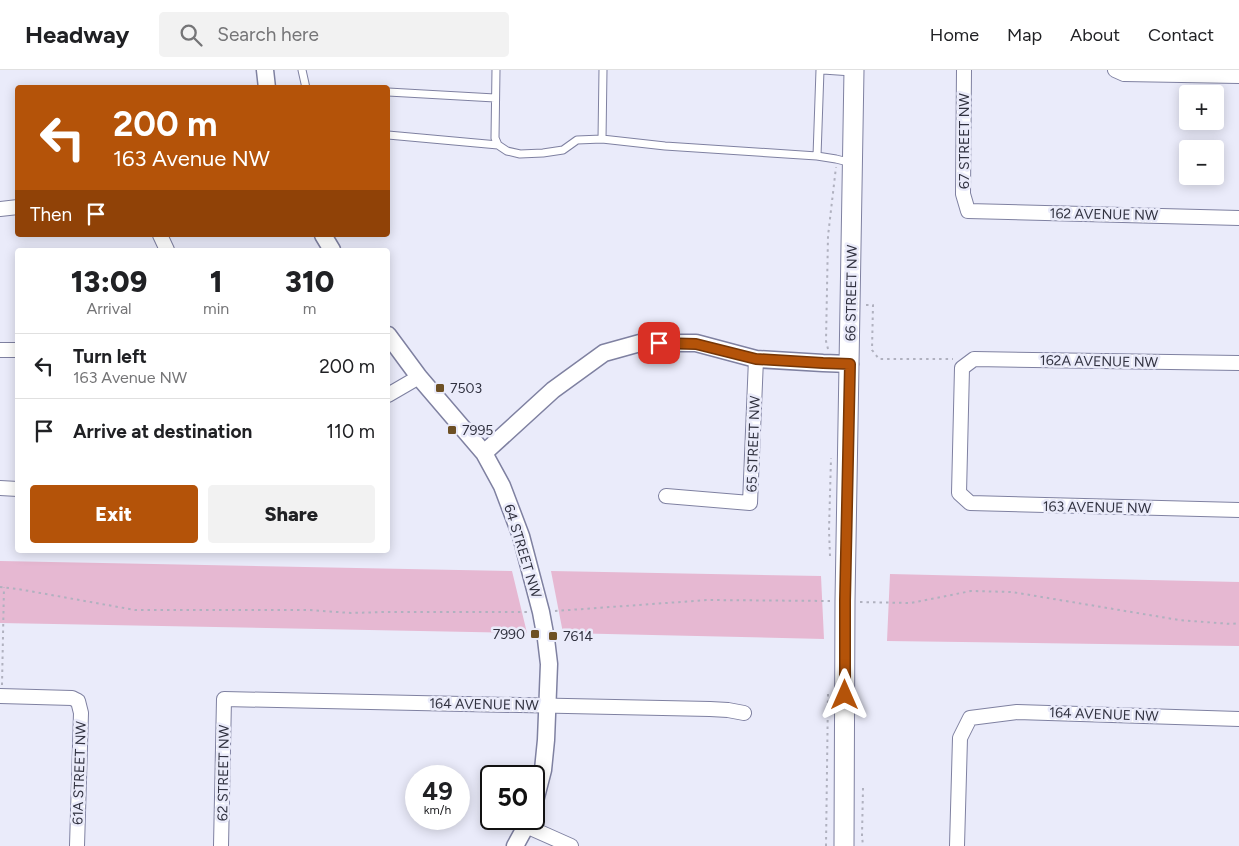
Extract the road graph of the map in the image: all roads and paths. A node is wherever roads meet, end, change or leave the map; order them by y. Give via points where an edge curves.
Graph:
1 (266, 70) edge
2 (302, 70) edge
3 (496, 70) edge
4 (603, 70) edge
5 (821, 70) edge
6 (964, 70) edge
7 (1115, 70) edge
8 (854, 71) edge
9 (1239, 76) edge
10 (267, 85) edge
11 (306, 85) edge
12 (390, 92) edge
13 (495, 98) junction
14 (390, 135) edge
15 (602, 139) junction
16 (498, 145) junction
17 (817, 156) junction
18 (845, 161) junction
19 (15, 207) edge
20 (0, 209) edge
21 (968, 211) joint
22 (1239, 218) edge
23 (324, 237) edge
24 (331, 248) edge
25 (851, 304) junction
26 (390, 338) edge
27 (0, 350) edge
28 (15, 350) edge
29 (756, 359) junction
30 (841, 363) junction
31 (1239, 363) edge
32 (962, 368) junction
33 (419, 377) junction
34 (390, 394) edge
35 (484, 453) junction
36 (831, 453) dead end
37 (0, 488) edge
38 (15, 489) edge
39 (666, 496) dead end
40 (1239, 510) edge
41 (830, 557) dead end
42 (0, 587) edge
43 (4, 587) junction
44 (845, 601) junction
45 (541, 612) junction
46 (1239, 624) edge
47 (828, 694) dead end
48 (1, 696) edge
49 (224, 699) joint
50 (548, 705) junction
51 (744, 713) dead end
52 (1239, 719) edge
53 (542, 765) edge
54 (863, 788) dead end
55 (523, 830) edge
56 (540, 830) edge
57 (76, 846) edge
58 (221, 846) edge
59 (515, 846) edge
60 (571, 846) edge
61 (826, 846) edge
62 (844, 846) edge
63 (863, 846) edge
64 (957, 846) edge

1 - 10 street
2 - 11 lane
3 - 13 lane
4 - 15 lane
5 - 8 lane
5 - 17 lane
6 - 21 street, 67 STREET NW via 963,194
7 - 9 street via 1124,74
8 - 18 main road, 66 STREET NW
12 - 13 lane
13 - 16 lane via 495,138
14 - 16 lane
15 - 16 lane via 577,140 563,150 543,153 507,152
15 - 17 lane
17 - 18 lane
18 - 25 main road, 66 STREET NW
18 - 30 path via 828,236 826,341
19 - 20 street
21 - 22 street, 162 AVENUE NW
23 - 24 street
25 - 30 main road, 66 STREET NW
25 - 32 path via 873,305 872,350 879,359 953,359
26 - 33 street, 64 STREET NW
27 - 28 street
29 - 30 street
29 - 35 street via 696,344 640,343 604,353 553,390
29 - 39 street, 65 STREET NW via 750,503
30 - 44 main road, 66 STREET NW
31 - 32 street, 162A AVENUE NW via 974,359
32 - 40 street, 163 AVENUE NW via 959,494 970,504
33 - 34 street
33 - 35 street, 64 STREET NW
35 - 45 street, 64 STREET NW via 516,520
36 - 41 path
37 - 38 street
42 - 43 path
43 - 45 path via 135,610
43 - 48 path
44 - 45 path via 708,600
44 - 46 path via 911,603 971,591 1012,592 1179,620
44 - 62 main road, 66 STREET NW
45 - 50 street, 64 STREET NW via 549,664
47 - 61 path
48 - 57 street, 61A STREET NW via 72,698 78,701 81,713
49 - 50 street, 164 AVENUE NW
49 - 58 street, 62 STREET NW
50 - 51 street, 164 AVENUE NW via 710,709
50 - 53 street, 64 STREET NW
52 - 64 street, 164 AVENUE NW via 1017,712 970,718 960,738
54 - 63 path
55 - 59 street
56 - 60 street

